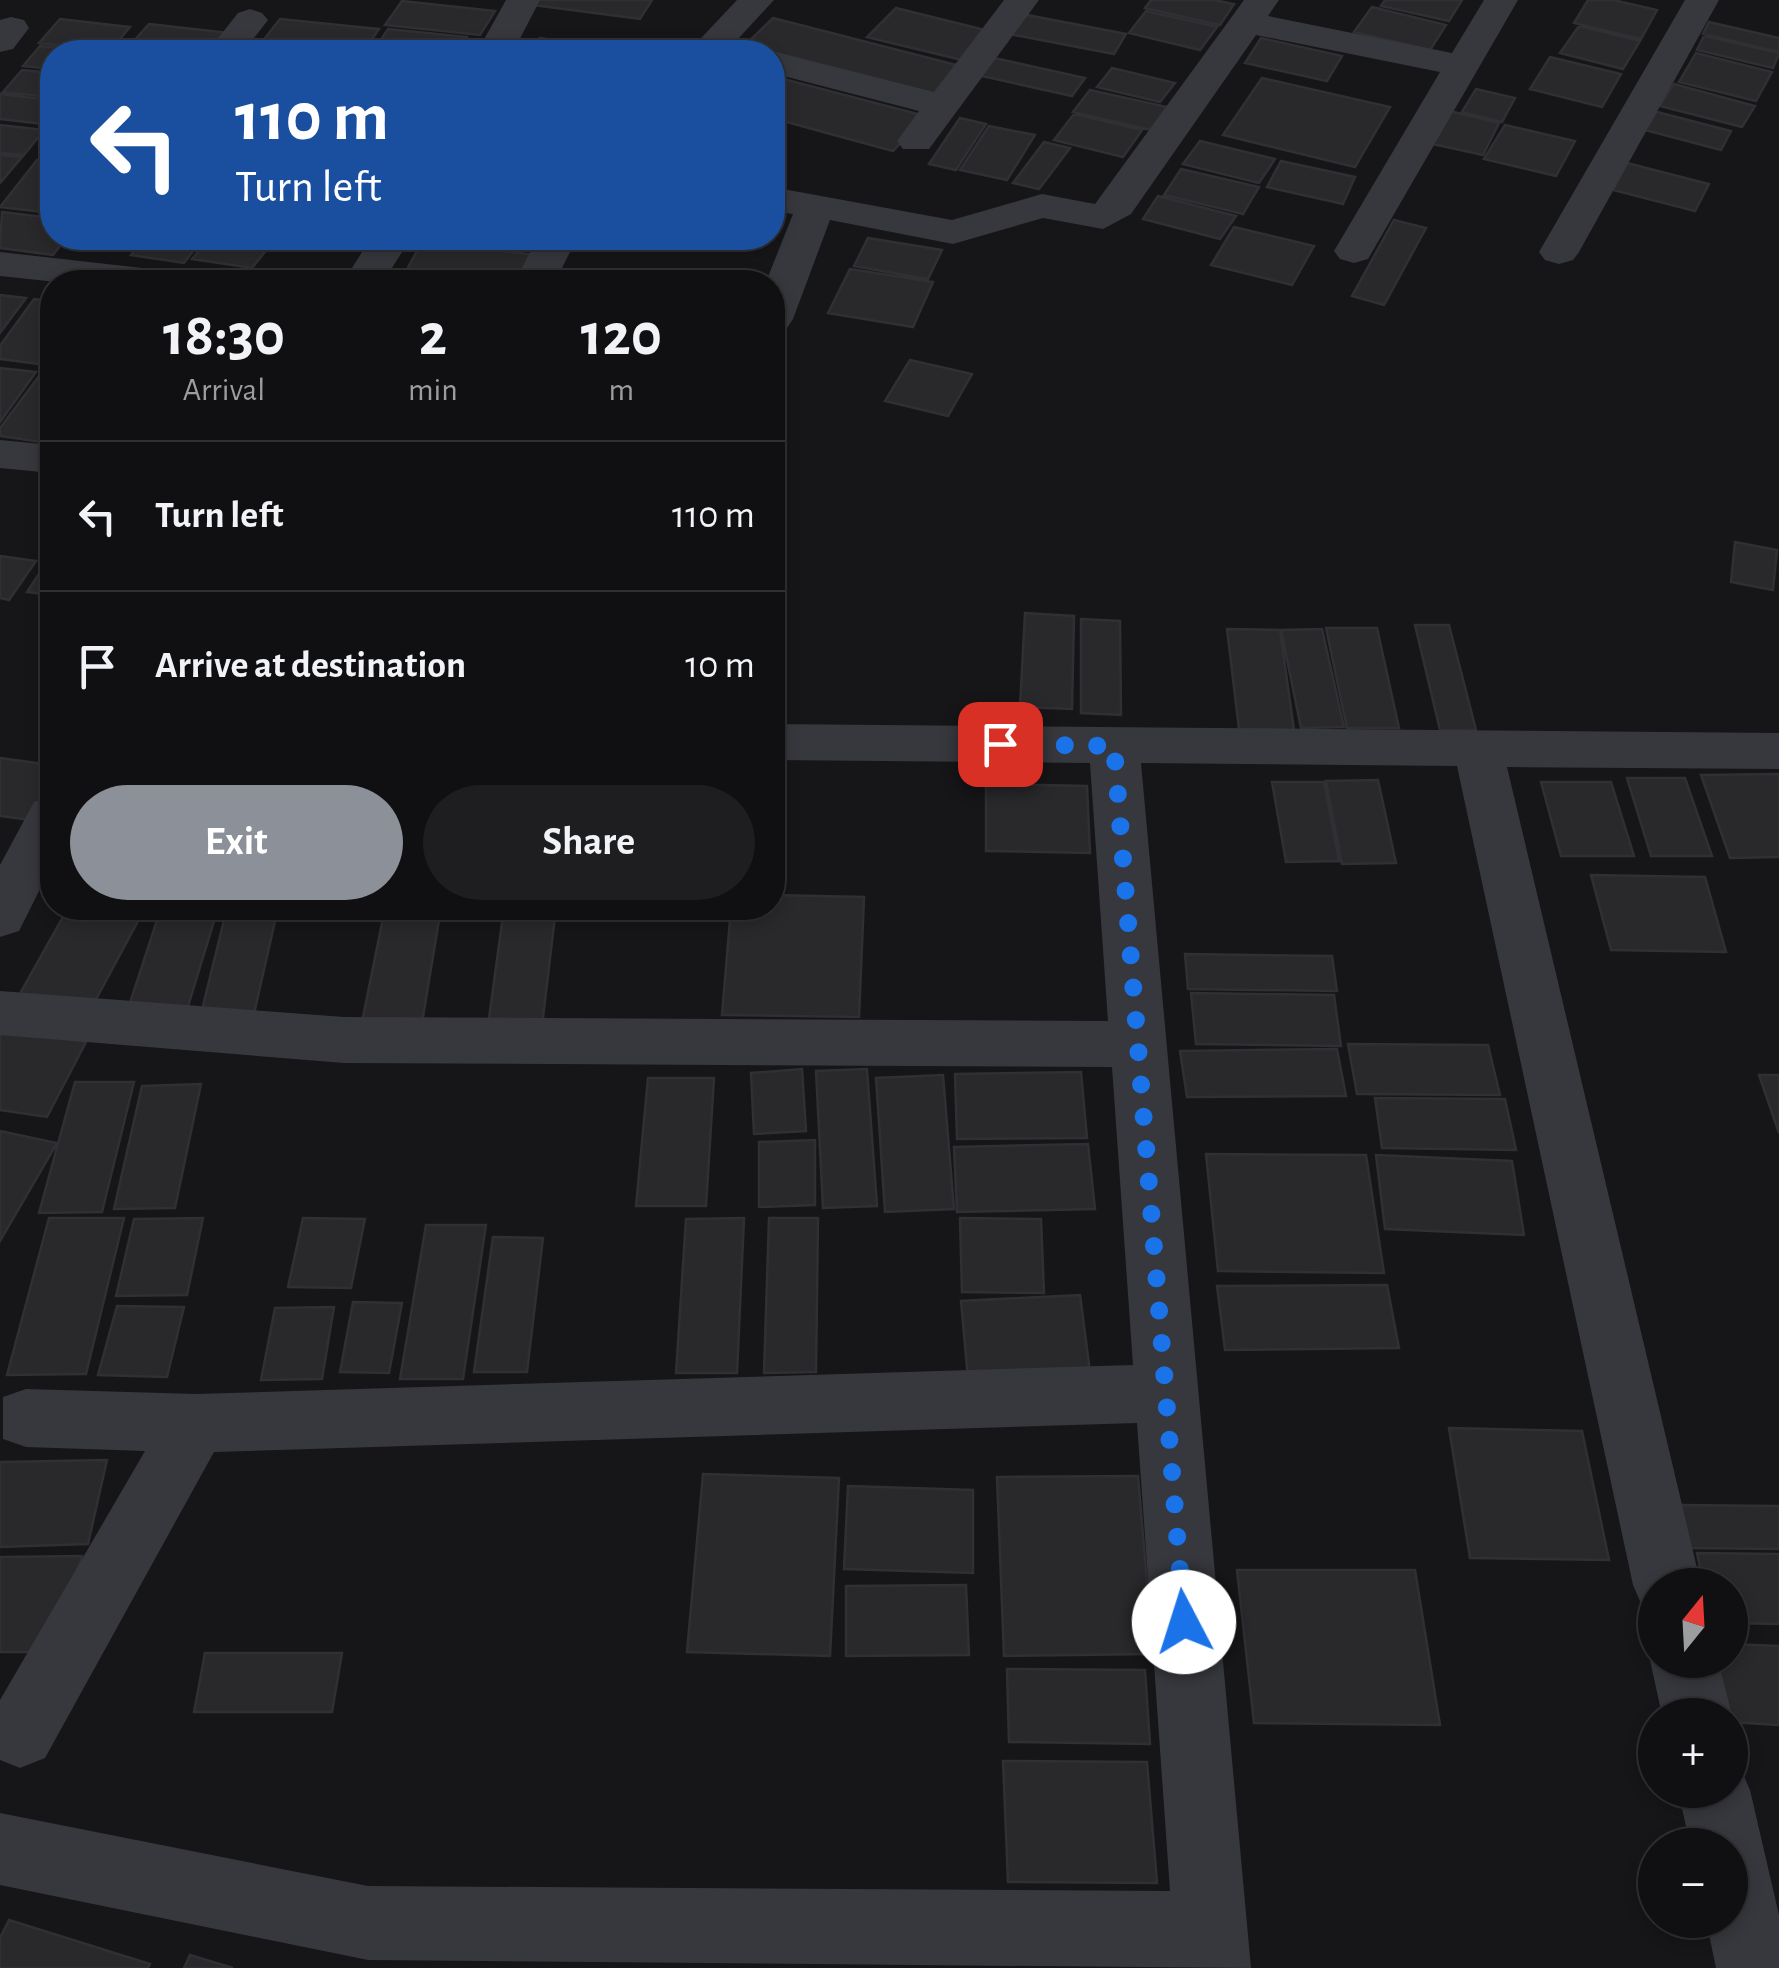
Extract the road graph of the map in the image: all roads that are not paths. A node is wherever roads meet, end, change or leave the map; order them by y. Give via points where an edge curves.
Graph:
1 (523, 0) edge
2 (757, 0) edge
3 (1022, 0) edge
4 (1501, 0) edge
5 (1702, 0) edge
6 (1254, 11) edge
7 (250, 20) dead end
8 (234, 40) edge
9 (502, 40) edge
10 (725, 40) edge
11 (785, 65) edge
12 (1462, 66) junction
13 (942, 106) junction
14 (916, 141) dead end
15 (785, 201) edge
16 (816, 206) junction
17 (1354, 251) dead end
18 (1559, 252) dead end
19 (0, 264) edge
20 (44, 270) edge
21 (785, 285) edge
22 (0, 454) edge
23 (40, 458) edge
24 (785, 742) edge
25 (1477, 745) junction
26 (1114, 746) junction
27 (1779, 751) edge
28 (40, 838) edge
29 (0, 916) edge
30 (0, 1013) edge
31 (1138, 1044) junction
32 (1166, 1393) junction
33 (26, 1418) dead end
34 (196, 1423) junction
35 (1663, 1568) edge
36 (7, 1740) edge
37 (0, 1848) edge
38 (1747, 1938) edge
39 (360, 1946) edge
40 (1211, 1948) edge
41 (1754, 1968) edge

1 - 9 street
2 - 10 street
3 - 13 street
4 - 12 street
5 - 18 street
6 - 12 street
6 - 16 street via 1103,217 1042,206 953,232
7 - 8 street
11 - 13 street
12 - 17 street
13 - 14 street
15 - 16 street
16 - 21 street
19 - 20 street
22 - 23 street
24 - 26 street
25 - 26 street
25 - 27 street
25 - 35 street
26 - 31 street
28 - 29 street
30 - 31 street via 344,1040
31 - 32 street
32 - 34 street
32 - 40 street
33 - 34 street
34 - 36 street
37 - 39 street
38 - 41 street
39 - 40 street

